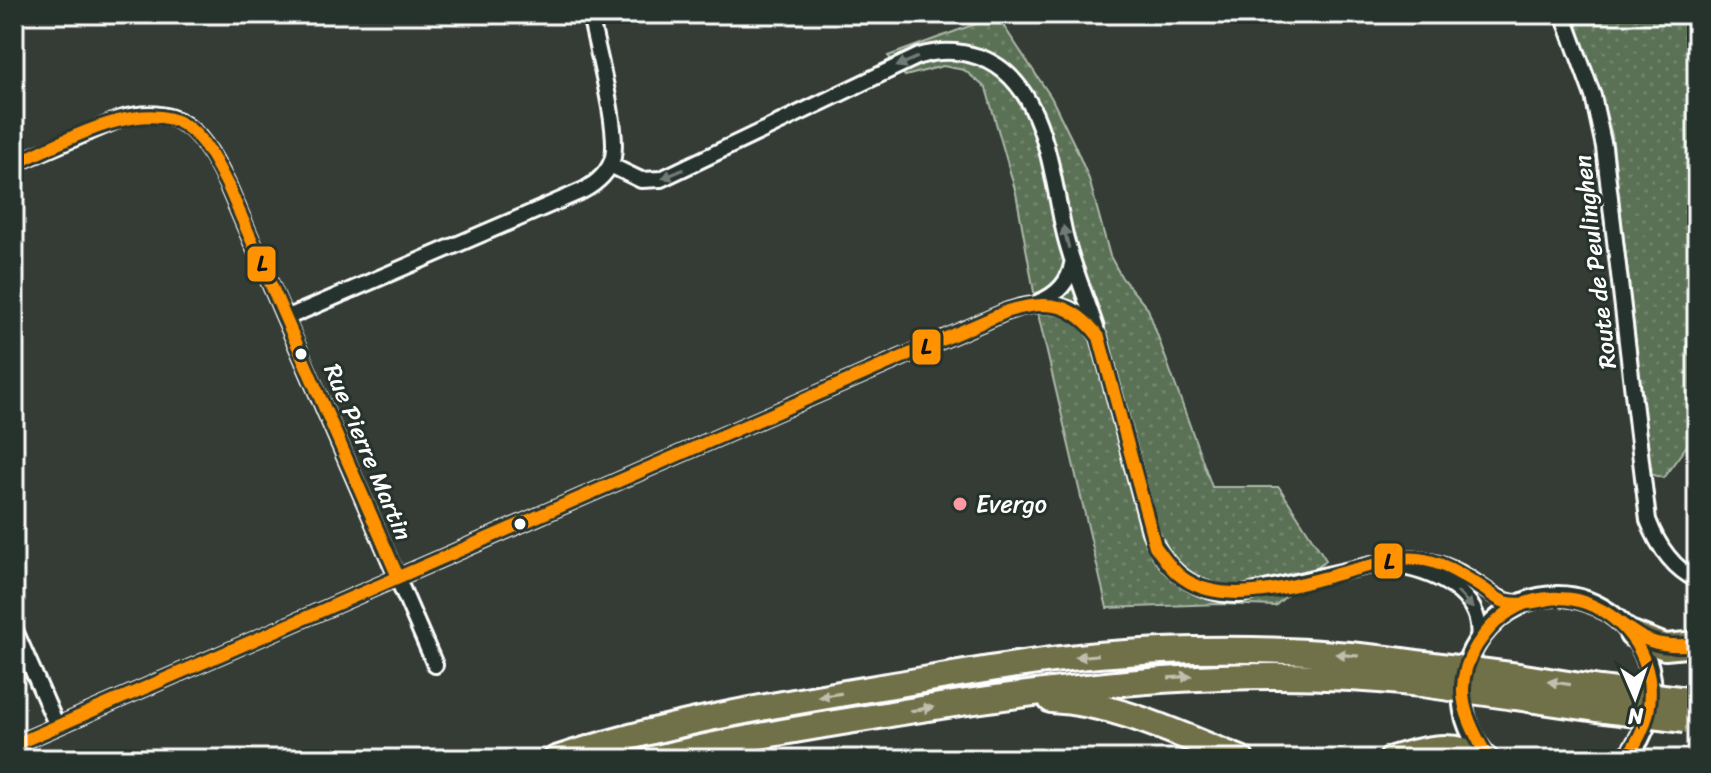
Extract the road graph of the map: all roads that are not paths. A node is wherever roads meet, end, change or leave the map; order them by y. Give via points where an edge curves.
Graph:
1 (590, 14) edge
2 (1563, 14) edge
3 (14, 164) edge
4 (610, 165) junction
5 (1072, 264) junction
6 (1035, 304) junction
7 (286, 318) junction
8 (1099, 337) junction
9 (1375, 564) junction
10 (398, 577) junction
11 (1697, 580) edge
12 (1524, 603) junction
13 (14, 628) edge
14 (1632, 634) junction
15 (1478, 639) junction
16 (1697, 644) edge
17 (435, 665) dead end
18 (1423, 674) junction
19 (961, 703) junction
20 (1691, 710) edge
21 (57, 726) junction
22 (14, 745) edge
23 (556, 759) edge
24 (653, 759) edge
25 (1241, 759) edge
26 (1392, 759) edge
27 (1487, 759) edge
28 (1625, 759) edge

1 - 4 street via 613,135
2 - 11 street, Route de Peulinghen via 1589,82 1604,147 1646,510 1664,551
3 - 7 street, Rue Pierre Martin via 128,116 166,115 181,121 215,159
5 -> 4 street via 1026,95 999,67 964,53 919,56 661,179 641,180
4 - 7 street via 584,190
5 - 6 street via 1063,286
5 - 8 street
6 - 8 street, Rue Pierre Martin via 1071,309
6 - 10 street, Rue Pierre Martin via 1008,311
7 - 10 street, Rue Pierre Martin
8 - 9 street via 1150,532 1173,570 1198,587 1238,595
9 - 12 street via 1406,558 1434,562 1504,602
9 -> 15 street via 1415,569 1450,585 1476,612
10 - 17 street, Rue Pierre Martin
10 - 21 street, Rue Pierre Martin
12 - 14 street via 1553,597 1583,601 1610,613
12 - 15 street via 1498,617
13 - 21 street
14 - 16 highway via 1665,647
14 - 28 street via 1647,662 1652,694 1646,725
15 - 27 street via 1463,676 1462,705 1471,734
19 -> 18 highway via 1229,675
18 - 20 highway, bridge
18 -> 23 highway via 1325,653 1255,650 1053,660 714,716
24 -> 19 highway
19 - 25 highway via 1079,703
21 - 22 street, Rue Pierre Martin
26 - 27 highway via 1438,747

